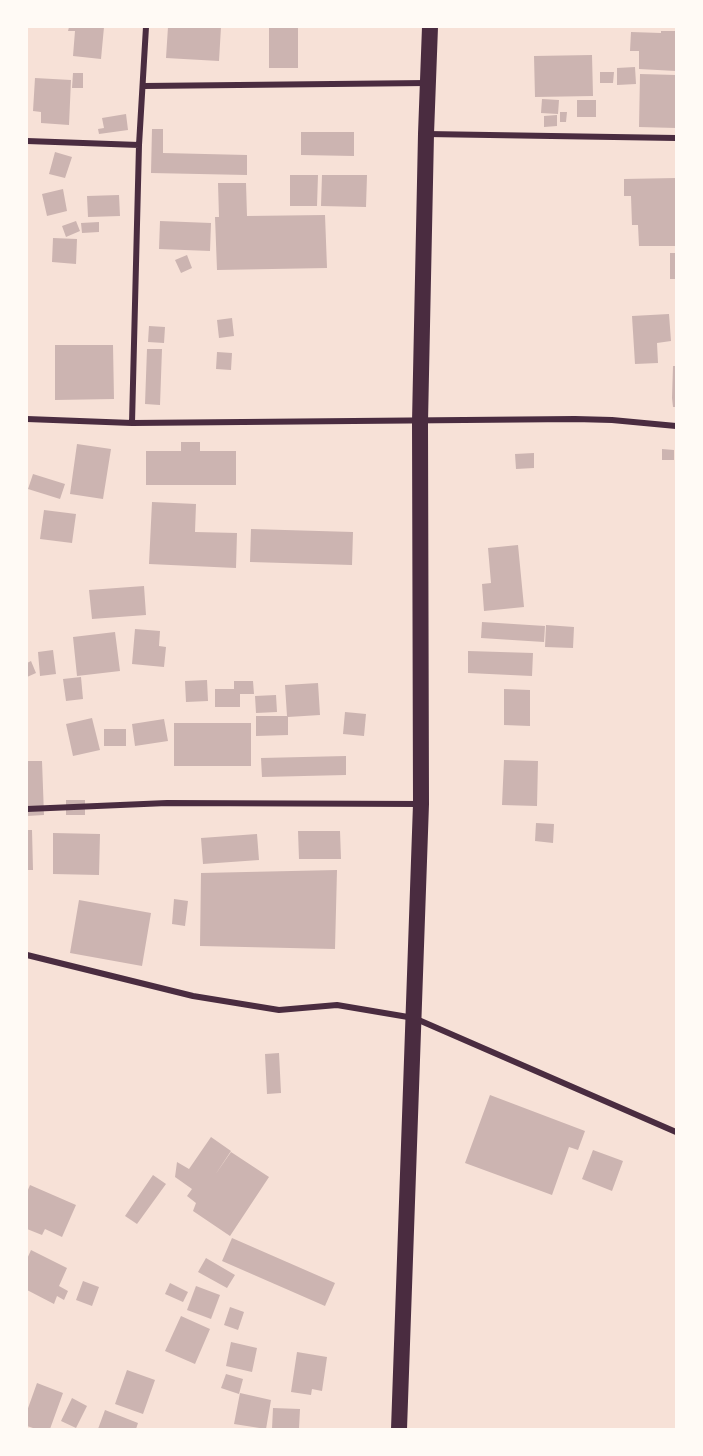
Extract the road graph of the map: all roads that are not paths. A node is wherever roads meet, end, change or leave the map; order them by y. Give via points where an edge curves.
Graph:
1 (146, 27) edge
2 (430, 27) edge
3 (428, 83) junction
4 (144, 86) junction
5 (426, 134) junction
6 (676, 138) edge
7 (27, 141) edge
8 (139, 145) junction
9 (27, 419) edge
10 (420, 422) junction
11 (132, 423) junction
12 (676, 426) edge
13 (421, 804) junction
14 (27, 809) edge
15 (27, 955) edge
16 (414, 1018) junction
17 (676, 1132) edge
18 (399, 1429) edge

1 - 4 street
2 - 3 highway
3 - 4 street
3 - 5 highway
4 - 8 street
5 - 6 street
5 - 10 highway
7 - 8 street
8 - 11 street
9 - 11 street
10 - 11 street
10 - 12 street via 575,419
10 - 13 highway
13 - 14 street via 167,803
13 - 16 highway
15 - 16 street via 193,996 279,1010 337,1005
16 - 17 street
16 - 18 highway

